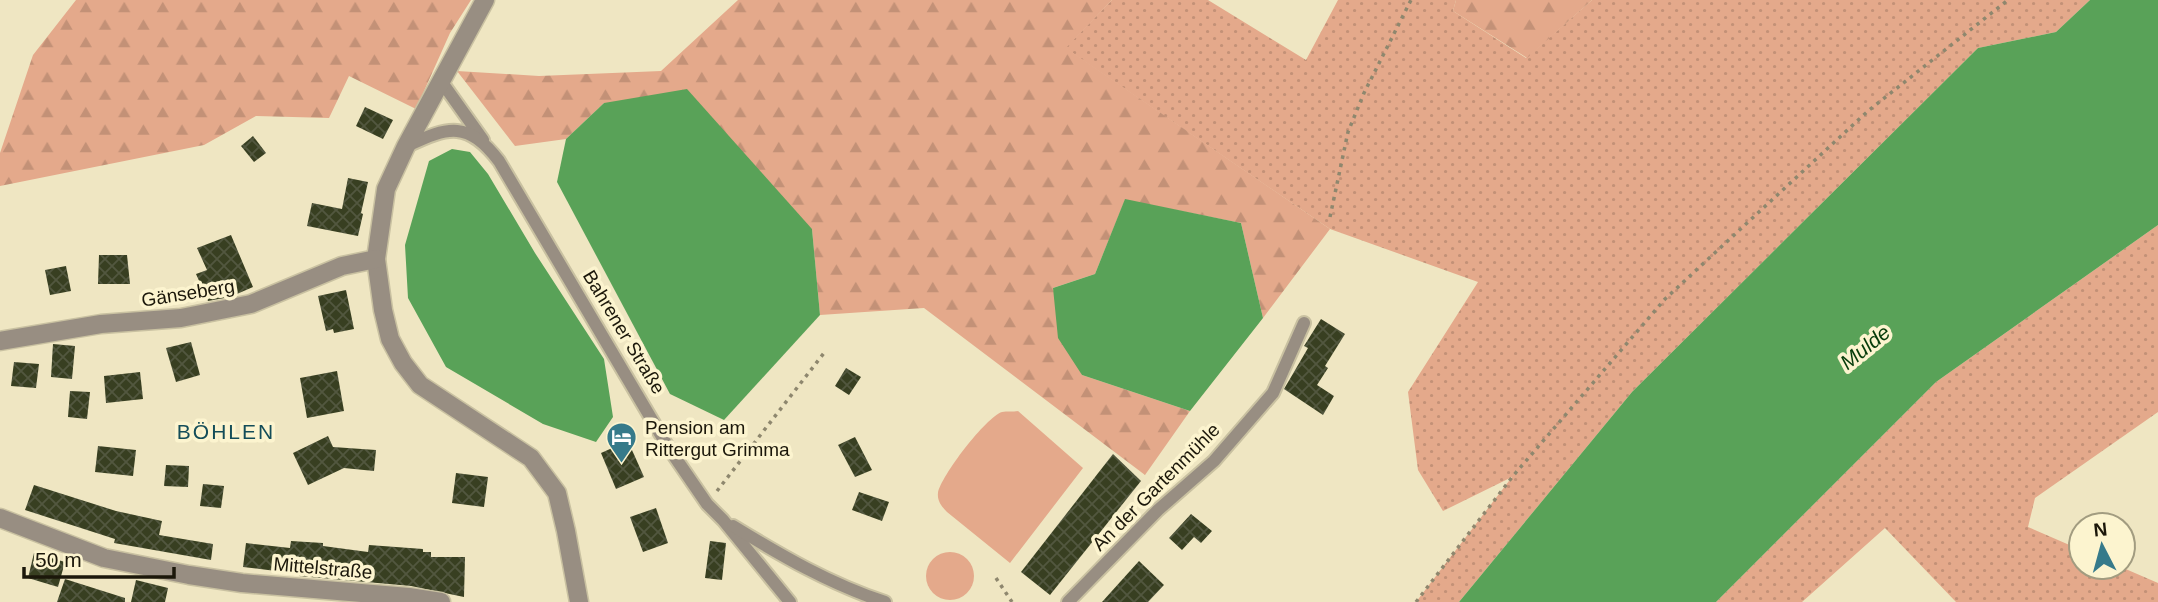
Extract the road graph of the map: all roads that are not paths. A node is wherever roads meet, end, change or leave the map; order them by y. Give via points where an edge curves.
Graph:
1 (485, 0) edge
2 (441, 81) junction
3 (485, 143) junction
4 (406, 146) junction
5 (376, 259) junction
6 (1304, 323) dead end
7 (0, 341) edge
8 (0, 518) edge
9 (723, 520) junction
10 (441, 602) edge
11 (579, 602) edge
12 (790, 602) edge
13 (885, 602) edge
14 (1068, 602) edge

1 - 2 street
2 - 3 lane, Bahrener Straße
2 - 4 street
3 - 4 lane via 450,131 436,132
3 - 9 lane, Bahrener Straße via 668,447
4 - 5 street via 386,189
5 - 7 street, Gänseberg via 342,266 251,304 181,318 101,324
5 - 11 street via 390,339 403,363 420,385 531,458 556,493
6 - 14 lane, An der Gartenmühle via 1273,393 1214,461 1158,510
8 - 10 street, Mittelstraße via 104,558 190,575
9 - 12 lane, Bahrener Straße
9 - 13 lane via 796,564

